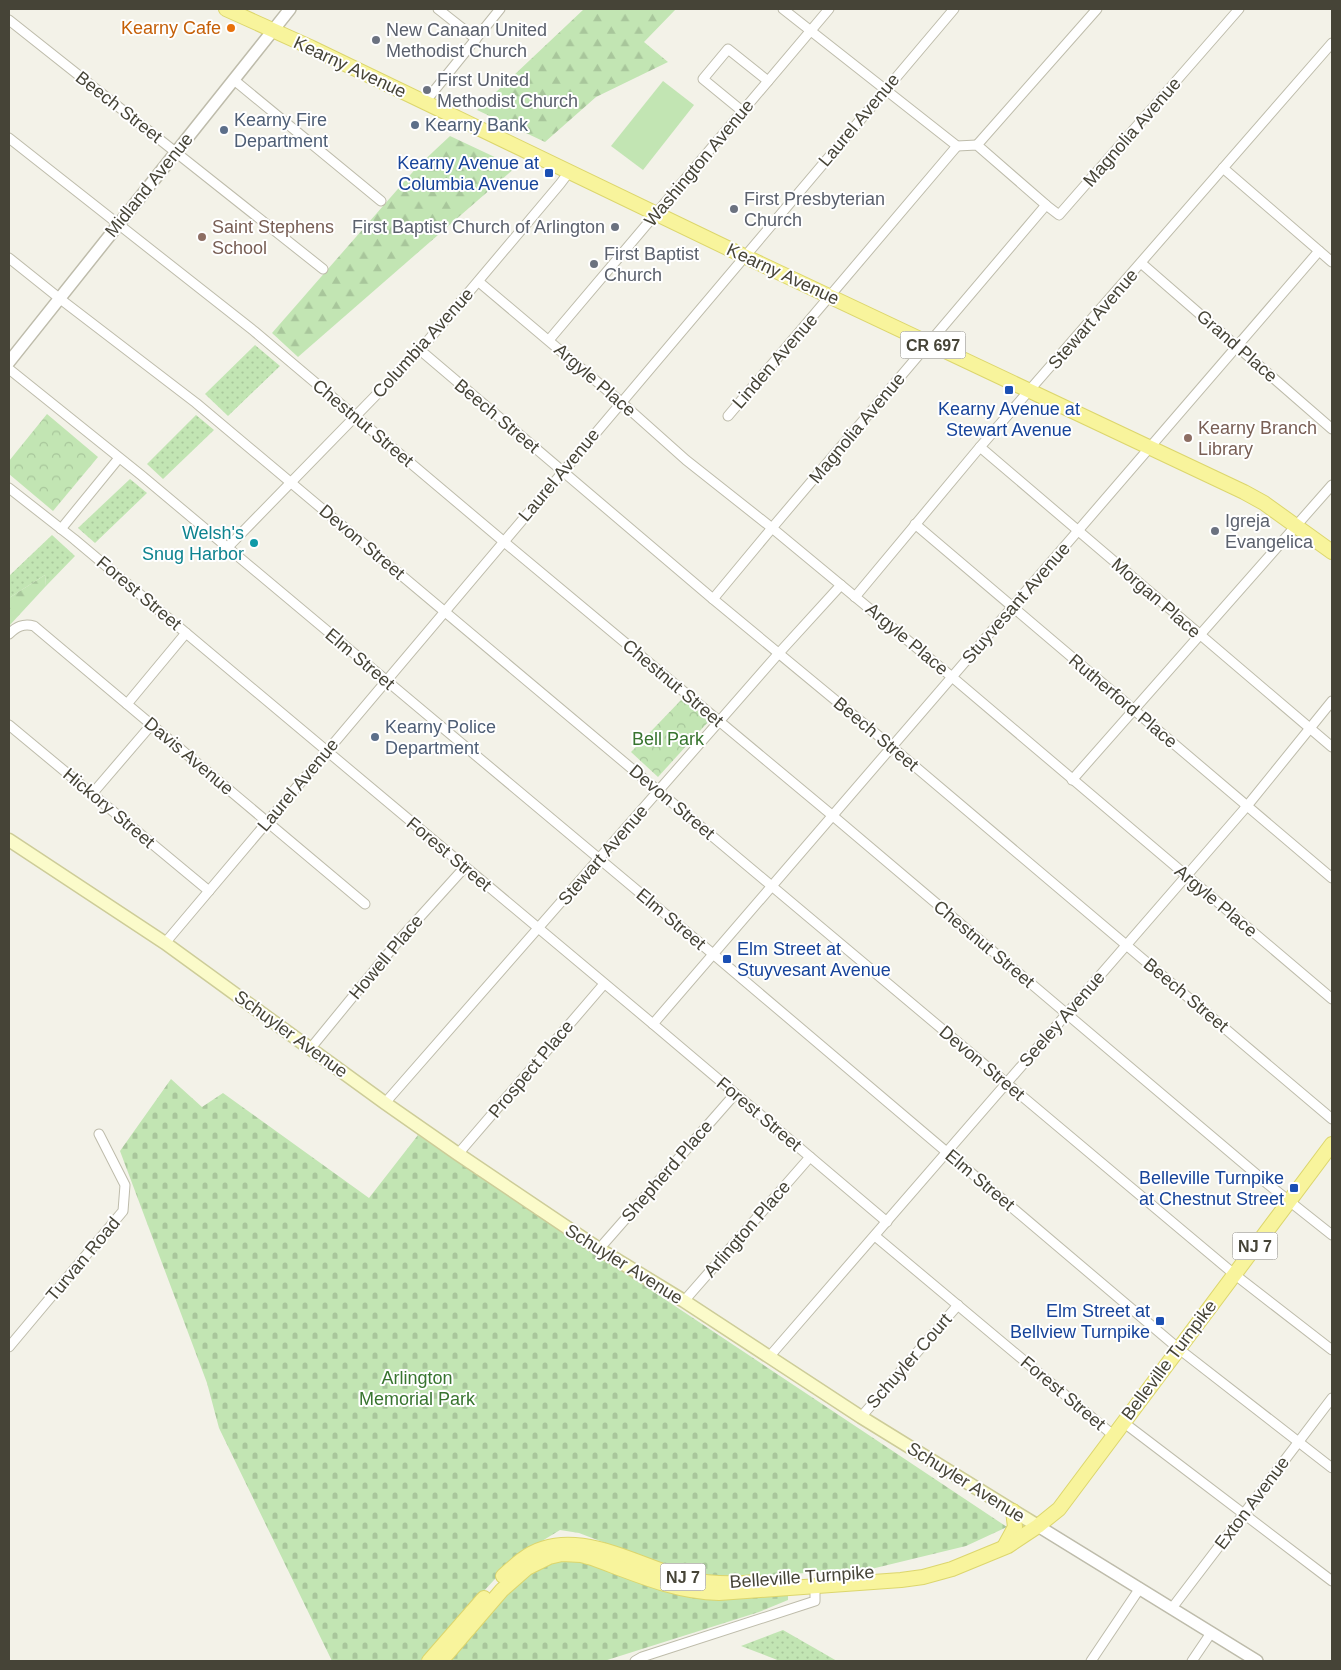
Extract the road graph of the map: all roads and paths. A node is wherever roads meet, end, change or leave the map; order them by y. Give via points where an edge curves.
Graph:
1 (226, 9) edge
2 (290, 9) edge
3 (438, 9) edge
4 (500, 9) edge
5 (782, 9) edge
6 (829, 9) edge
7 (954, 9) edge
8 (1097, 9) edge
9 (1239, 9) edge
10 (9, 20) edge
11 (272, 30) junction
12 (810, 31) junction
13 (476, 39) junction
14 (1332, 43) edge
15 (234, 80) junction
16 (768, 81) junction
17 (885, 90) junction
18 (425, 102) junction
19 (742, 111) junction
20 (9, 138) edge
21 (977, 145) junction
22 (957, 146) junction
23 (176, 152) junction
24 (1223, 168) junction
25 (569, 172) junction
26 (381, 201) dead end
27 (1046, 205) junction
28 (656, 213) junction
29 (116, 224) junction
30 (1319, 250) junction
31 (744, 256) junction
32 (9, 258) edge
33 (1332, 262) edge
34 (1141, 263) junction
35 (323, 269) dead end
36 (479, 282) junction
37 (831, 296) junction
38 (58, 298) junction
39 (549, 340) junction
40 (929, 343) junction
41 (1237, 346) junction
42 (420, 350) junction
43 (9, 362) edge
44 (9, 370) edge
45 (1030, 391) junction
46 (621, 402) junction
47 (356, 416) junction
48 (728, 416) dead end
49 (1332, 429) edge
50 (980, 447) junction
51 (1149, 447) junction
52 (120, 458) junction
53 (564, 472) junction
54 (290, 482) junction
55 (1332, 485) edge
56 (9, 488) edge
57 (915, 524) junction
58 (1295, 526) junction
59 (61, 528) junction
60 (772, 528) junction
61 (1078, 531) junction
62 (503, 541) junction
63 (227, 548) junction
64 (1332, 552) edge
65 (841, 585) junction
66 (855, 596) junction
67 (714, 600) junction
68 (1012, 607) junction
69 (445, 612) junction
70 (186, 633) junction
71 (9, 634) edge
72 (1199, 635) junction
73 (779, 653) junction
74 (952, 677) junction
75 (386, 681) junction
76 (1332, 701) edge
77 (128, 704) junction
78 (1134, 711) junction
79 (719, 722) junction
80 (152, 724) junction
81 (9, 725) edge
82 (1310, 728) junction
83 (892, 747) junction
84 (1332, 747) edge
85 (326, 750) junction
86 (1072, 780) junction
87 (659, 791) junction
88 (92, 794) junction
89 (1247, 806) junction
90 (833, 816) junction
91 (267, 822) junction
92 (9, 840) edge
93 (599, 859) junction
94 (464, 867) junction
95 (1186, 876) junction
96 (1332, 878) edge
97 (772, 885) junction
98 (209, 891) junction
99 (365, 904) dead end
100 (538, 928) junction
101 (165, 943) junction
102 (1126, 945) junction
103 (713, 954) junction
104 (604, 984) junction
105 (1332, 999) edge
106 (1066, 1014) junction
107 (653, 1024) junction
108 (310, 1049) junction
109 (1007, 1084) junction
110 (735, 1094) junction
111 (385, 1103) junction
112 (1332, 1119) edge
113 (99, 1134) dead end
114 (1332, 1144) edge
115 (947, 1153) junction
116 (458, 1154) junction
117 (810, 1157) junction
118 (1289, 1201) junction
119 (887, 1222) junction
120 (1332, 1235) edge
121 (875, 1236) junction
122 (600, 1249) junction
123 (1234, 1274) junction
124 (684, 1301) junction
125 (958, 1305) junction
126 (9, 1348) edge
127 (1179, 1349) junction
128 (1332, 1350) edge
129 (768, 1358) junction
130 (1332, 1398) edge
131 (861, 1417) junction
132 (1123, 1422) junction
133 (1113, 1435) junction
134 (1298, 1442) junction
135 (1332, 1468) edge
136 (1013, 1511) junction
137 (1244, 1514) junction
138 (1038, 1526) junction
139 (1004, 1548) junction
140 (988, 1555) junction
141 (1332, 1581) edge
142 (815, 1586) junction
143 (1140, 1588) junction
144 (1172, 1608) junction
145 (1211, 1633) junction
146 (429, 1661) edge
147 (441, 1661) edge
148 (635, 1661) edge
149 (1091, 1661) edge
150 (1192, 1661) edge
151 (1257, 1661) edge

1 - 11 main road, Kearny Avenue / CR 697
2 - 11 street, Midland Avenue
3 - 13 street
4 - 13 street
5 - 12 street
6 - 12 street, Washington Avenue
7 - 17 street, Laurel Avenue
8 - 21 street
9 - 27 street, Magnolia Avenue via 1059,215
10 - 23 street, Beech Street
11 - 15 street, Midland Avenue
11 - 18 main road, Kearny Avenue / CR 697
12 - 16 street, Washington Avenue
12 - 17 street
13 - 18 street
14 - 24 street, Stewart Avenue
15 - 23 street, Midland Avenue
15 - 26 street
16 - 19 street, Washington Avenue
16 - 19 street via 728,49 703,79
17 - 22 street
17 - 31 street, Laurel Avenue
18 - 25 main road, Kearny Avenue / CR 697
19 - 28 street, Washington Avenue
20 - 29 street, Chestnut Street
21 - 22 street
21 - 27 street
22 - 37 street, Linden Avenue
23 - 29 street, Midland Avenue
23 - 35 street, Beech Street
24 - 30 street
24 - 34 street, Stewart Avenue
25 - 28 main road, Kearny Avenue / CR 697
25 - 36 street, Columbia Avenue
27 - 40 street, Magnolia Avenue
28 - 31 main road, Kearny Avenue / CR 697
28 - 39 street, Washington Avenue
29 - 38 street, Midland Avenue
29 - 47 street, Chestnut Street via 254,331
30 - 33 street
30 - 41 street, Stuyvesant Avenue
31 - 37 main road, Kearny Avenue / CR 697
31 - 46 street, Laurel Avenue
32 - 38 street, Devon Street
34 - 41 street, Grand Place
34 - 45 street, Stewart Avenue
36 - 39 street, Argyle Place
36 - 42 street, Columbia Avenue
37 - 40 main road, Kearny Avenue / CR 697
37 - 48 street, Linden Avenue
38 - 43 street, Midland Avenue
38 - 54 street, Devon Street via 196,403
39 - 46 street, Argyle Place
40 - 45 main road, Kearny Avenue / CR 697
40 - 60 street, Magnolia Avenue
41 - 49 street, Grand Place
41 - 51 street, Stuyvesant Avenue
42 - 47 street, Columbia Avenue
42 - 53 street, Beech Street
44 - 52 street, Elm Street
45 - 50 street, Stewart Avenue
45 - 51 main road, Kearny Avenue / CR 697
46 - 53 street, Laurel Avenue
46 - 60 street, Argyle Place via 686,460
47 - 54 street, Columbia Avenue
47 - 62 street, Chestnut Street
50 - 57 street, Stewart Avenue
50 - 61 street, Morgan Place
51 - 58 main road, Kearny Avenue / CR 697 via 1244,492
51 - 61 street, Stuyvesant Avenue
52 - 59 street
52 - 63 street, Elm Street
53 - 62 street, Laurel Avenue
53 - 67 street, Beech Street
54 - 63 street, Columbia Avenue
54 - 69 street, Devon Street
55 - 58 street
56 - 59 street, Forest Street
57 - 66 street, Stewart Avenue
57 - 68 street, Rutherford Place
58 - 64 main road, Kearny Avenue / CR 697
58 - 72 street
59 - 70 street, Forest Street
60 - 65 street, Argyle Place
60 - 67 street, Magnolia Avenue
61 - 68 street, Stuyvesant Avenue
61 - 72 street, Morgan Place
62 - 69 street, Laurel Avenue
62 - 79 street, Chestnut Street
63 - 75 street, Elm Street
65 - 66 street, Argyle Place
65 - 73 street, Stewart Avenue
66 - 74 street, Argyle Place
67 - 73 street, Beech Street
68 - 74 street, Stuyvesant Avenue
68 - 78 street, Rutherford Place
69 - 75 street, Laurel Avenue
69 - 87 street, Devon Street
70 - 77 street
70 - 85 street, Forest Street
71 - 77 street, Davis Avenue via 21,625 34,626
72 - 78 street
72 - 82 street, Morgan Place
73 - 79 street, Stewart Avenue
73 - 83 street, Beech Street
74 - 83 street, Stuyvesant Avenue
74 - 86 street, Argyle Place
75 - 85 street, Laurel Avenue
75 - 93 street, Elm Street
76 - 82 street, Seeley Avenue
77 - 80 street, Davis Avenue
78 - 86 street
78 - 89 street, Rutherford Place
79 - 87 street, Stewart Avenue
79 - 90 street, Chestnut Street
80 - 88 street
80 - 91 street, Davis Avenue
81 - 88 street, Hickory Street
82 - 84 street, Morgan Place
82 - 89 street, Seeley Avenue
83 - 90 street, Stuyvesant Avenue
83 - 102 street, Beech Street
85 - 91 street, Laurel Avenue
85 - 94 street, Forest Street
86 - 95 street, Argyle Place
87 - 93 street, Stewart Avenue
87 - 97 street, Devon Street
88 - 98 street, Hickory Street
89 - 95 street, Seeley Avenue
89 - 96 street, Rutherford Place
90 - 97 street, Stuyvesant Avenue
90 - 106 street, Chestnut Street
91 - 98 street, Laurel Avenue
91 - 99 street, Davis Avenue
92 - 101 main road, Schuyler Avenue
93 - 100 street, Stewart Avenue
93 - 103 street, Elm Street
94 - 100 street, Forest Street
94 - 108 street, Howell Place
95 - 102 street, Seeley Avenue
95 - 105 street, Argyle Place
97 - 103 street, Stuyvesant Avenue
97 - 109 street, Devon Street
98 - 101 street, Laurel Avenue
100 - 104 street, Forest Street
100 - 111 street, Stewart Avenue
101 - 108 main road, Schuyler Avenue
102 - 106 street, Seeley Avenue
102 - 112 street, Beech Street
103 - 107 street, Stuyvesant Avenue
103 - 115 street, Elm Street
104 - 107 street, Forest Street
104 - 116 street, Prospect Place
106 - 109 street, Seeley Avenue
106 - 118 street, Chestnut Street
107 - 110 street, Forest Street
108 - 111 main road, Schuyler Avenue
109 - 115 street, Seeley Avenue
109 - 123 street, Devon Street
110 - 117 street, Forest Street
110 - 122 street, Shepherd Place
111 - 116 main road, Schuyler Avenue
113 - 126 street, Turvan Road via 125,1185 123,1211
114 - 118 main road, Belleville Turnpike / NJ 7
115 - 119 street, Seeley Avenue
115 - 127 street, Elm Street
116 - 122 main road, Schuyler Avenue
117 - 119 street, Forest Street
117 - 124 street, Arlington Place
118 - 120 street, Chestnut Street
118 - 123 main road, Belleville Turnpike / NJ 7
119 - 121 street, Seeley Avenue
121 - 125 street, Forest Street
121 - 129 street, Seeley Avenue
122 - 124 main road, Schuyler Avenue
123 - 127 main road, Belleville Turnpike / NJ 7
123 - 128 street, Devon Street
124 - 129 main road, Schuyler Avenue
125 - 131 street, Schuyler Court
125 - 133 street, Forest Street
127 - 132 main road, Belleville Turnpike / NJ 7
127 - 134 street, Elm Street
129 - 131 main road, Schuyler Avenue
130 - 134 street, Exton Avenue
131 - 136 main road, Schuyler Avenue
132 - 133 main road, Belleville Turnpike / NJ 7
132 - 137 street, Forest Street
133 - 138 main road, Belleville Turnpike / NJ 7 via 1064,1502
134 - 135 street, Elm Street
134 - 137 street, Exton Avenue
136 - 138 main road, Schuyler Avenue
136 - 139 main road via 1015,1527
137 - 141 street, Forest Street
137 - 144 street, Exton Avenue
138 - 139 main road, Belleville Turnpike / NJ 7
138 - 143 street, Schuyler Avenue
139 - 140 main road, Belleville Turnpike / NJ 7
140 - 142 main road, Belleville Turnpike / NJ 7 via 923,1577
140 - 146 main road, Belleville Turnpike / NJ 7 via 910,1570 707,1583 686,1579 596,1548 557,1546 524,1558 499,1580
142 - 147 main road, Belleville Turnpike / NJ 7 via 719,1594 690,1591 592,1558 562,1554 538,1562 513,1579
142 - 148 street, Belleville Turnpike via 815,1601
143 - 144 street, Schuyler Avenue
143 - 149 street
144 - 145 street, Schuyler Avenue
145 - 150 street
145 - 151 street, Schuyler Avenue

